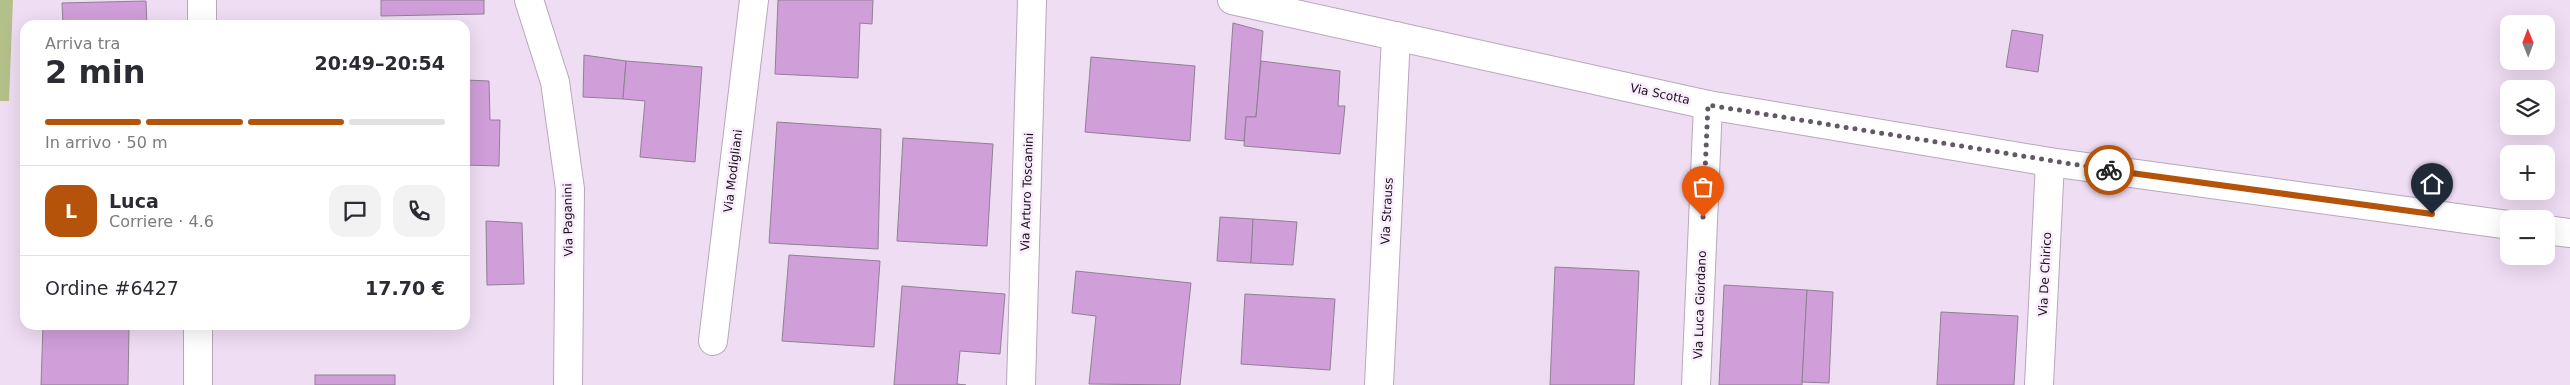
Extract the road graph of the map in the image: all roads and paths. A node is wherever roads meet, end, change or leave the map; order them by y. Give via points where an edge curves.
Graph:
1 (202, 0) edge
2 (529, 0) edge
3 (754, 0) edge
4 (1032, 0) edge
5 (1232, 0) edge
6 (202, 20) edge
7 (1396, 36) junction
8 (1708, 105) junction
9 (2050, 162) junction
10 (2500, 224) edge
11 (2555, 231) edge
12 (2570, 233) edge
13 (198, 330) edge
14 (713, 341) dead end
15 (198, 385) edge
16 (568, 385) edge
17 (1021, 385) edge
18 (1379, 385) edge
19 (1696, 385) edge
20 (2039, 385) edge

1 - 6 street
2 - 16 street, Via Paganini via 555,82 570,189
3 - 14 street, Via Modigliani
4 - 17 street, Via Arturo Toscanini
5 - 7 street, Via Scotta
7 - 8 street, Via Scotta
7 - 18 street, Via Strauss
8 - 9 street, Via Scotta
8 - 19 street, Via Luca Giordano
9 - 10 street, Via Scotta
9 - 20 street, Via De Chirico
11 - 12 street
13 - 15 street

